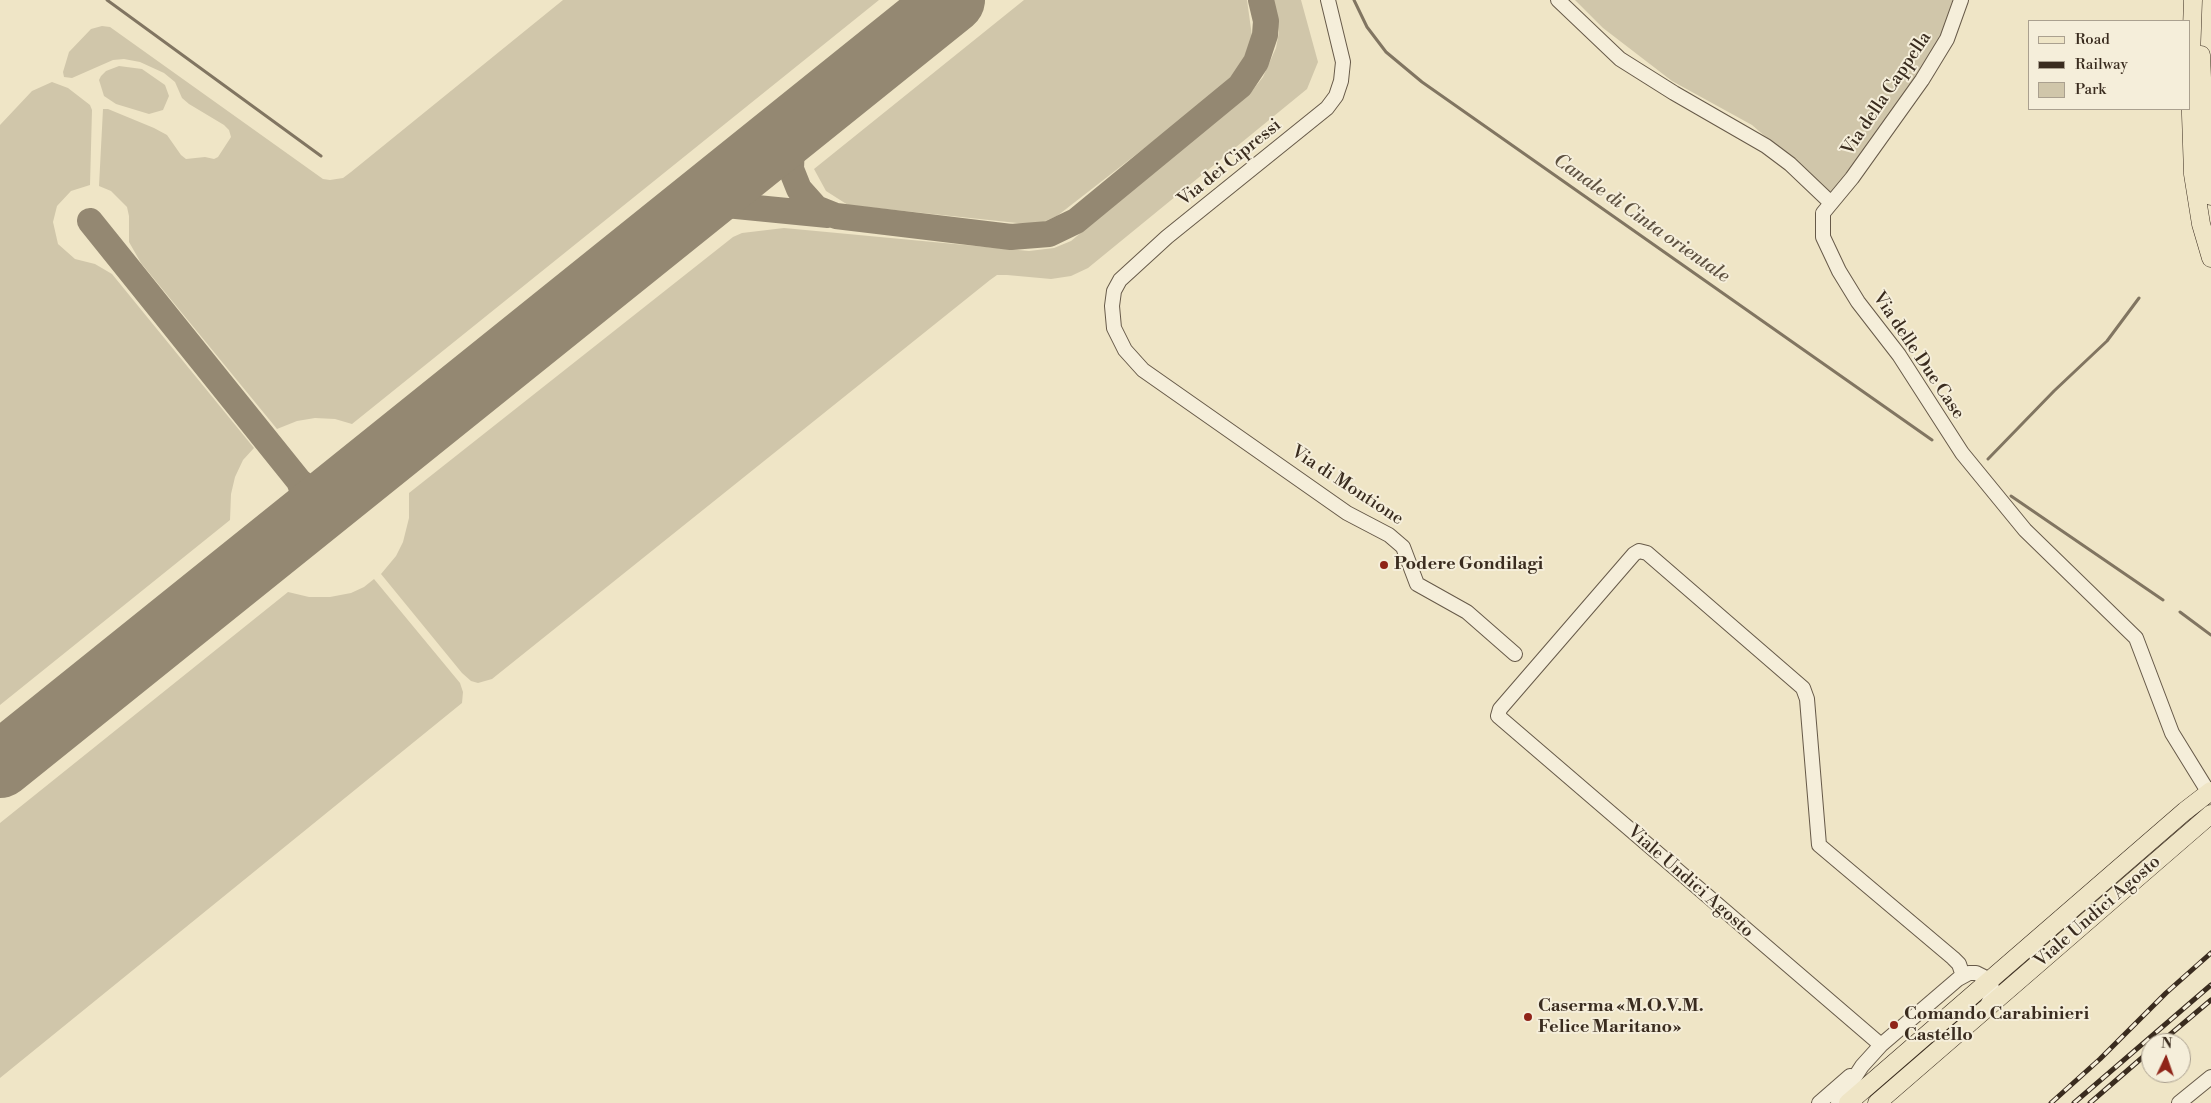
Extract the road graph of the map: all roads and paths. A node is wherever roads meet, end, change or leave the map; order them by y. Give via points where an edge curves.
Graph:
1 (1328, 0) edge
2 (1558, 0) edge
3 (1961, 0) edge
4 (2193, 0) edge
5 (2199, 0) edge
6 (2191, 57) edge
7 (2191, 110) edge
8 (2211, 196) edge
9 (1831, 203) junction
10 (2211, 258) edge
11 (1120, 341) joint
12 (1515, 654) dead end
13 (2210, 793) edge
14 (2211, 814) edge
15 (1963, 976) junction
16 (1990, 980) junction
17 (1985, 1010) junction
18 (1881, 1045) junction
19 (1862, 1066) junction
20 (2211, 1077) edge
21 (1819, 1103) edge
22 (1838, 1103) edge
23 (1848, 1103) edge
24 (1878, 1103) edge
25 (2179, 1103) edge

1 - 11 street, Via dei Cipressi via 1343,62 1336,96 1327,108 1167,237 1120,280 1114,291 1112,313
2 - 9 street via 1620,59 1766,146
3 - 9 street, Via della Cappella via 1953,28 1932,64
4 - 6 main road
5 - 8 main road via 2204,144
7 - 10 main road via 2192,165 2201,224
9 - 13 street, Via delle Due Case via 1822,218 1823,237 1858,302 1899,355 1944,427 1988,486 2025,530 2136,638 2172,733
11 - 12 street, Via di Montione via 1128,355 1149,374 1347,513 1389,535 1403,547 1417,584 1467,612
13 - 16 main road, Viale Undici Agosto
14 - 17 main road, Viale Undici Agosto
15 - 16 street via 1976,973
15 - 18 street
15 - 18 street, Viale Undici Agosto via 1953,958 1820,846 1804,688 1647,553 1639,551 1634,554 1500,709 1499,718
16 - 17 street, Viale Undici Agosto via 1993,995
16 - 23 main road, Viale Undici Agosto
17 - 24 main road, Viale Undici Agosto
18 - 19 street
19 - 21 street
19 - 22 street
20 - 25 street

